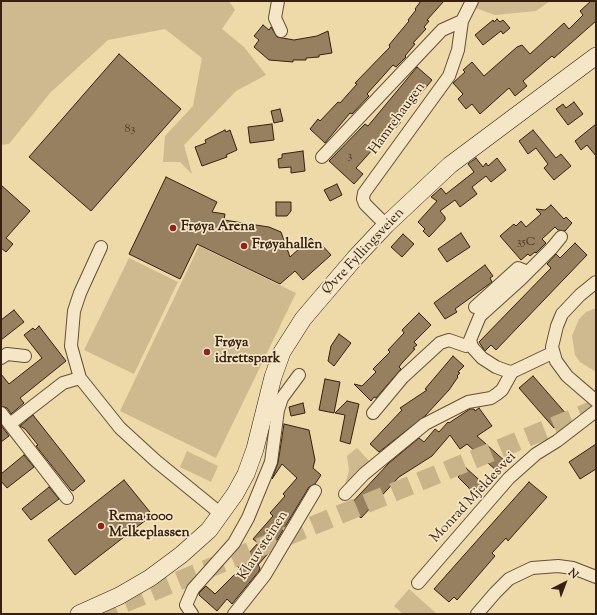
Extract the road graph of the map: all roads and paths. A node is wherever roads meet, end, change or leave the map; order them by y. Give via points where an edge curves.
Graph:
1 (278, 1) edge
2 (472, 1) edge
3 (462, 21) junction
4 (281, 31) dead end
5 (596, 56) edge
6 (322, 156) dead end
7 (386, 225) junction
8 (561, 237) dead end
9 (101, 247) dead end
10 (528, 272) junction
11 (596, 282) edge
12 (475, 307) dead end
13 (470, 344) junction
14 (552, 353) junction
15 (25, 356) dead end
16 (1, 358) edge
17 (512, 372) junction
18 (299, 375) dead end
19 (80, 378) junction
20 (596, 401) edge
21 (596, 411) edge
22 (1, 413) edge
23 (373, 413) dead end
24 (10, 424) junction
25 (315, 491) dead end
26 (345, 494) dead end
27 (67, 498) dead end
28 (221, 514) junction
29 (596, 577) edge
30 (418, 583) dead end
31 (189, 612) edge
32 (79, 614) edge
33 (234, 614) edge
34 (477, 614) edge

1 - 4 street via 275,18
2 - 3 street, Hamrehaugen
3 - 6 street, Hamrehaugen via 442,30
3 - 7 street, Hamrehaugen via 458,50 448,76 364,193 365,204
5 - 7 main road, Øvre Fyllingsveien via 450,165
7 - 28 main road, Øvre Fyllingsveien via 338,277 303,319 288,342 273,377 255,449 238,487
8 - 10 street
9 - 19 street via 74,310 71,346
10 - 12 street via 518,268
10 - 13 street via 480,316
11 - 14 street via 562,314 552,341
13 - 17 street via 496,368
13 - 23 street via 466,346 449,340 440,342 403,377
14 - 17 street
14 - 20 street via 567,376
15 - 16 street via 8,354
17 - 26 street via 497,394 487,399 468,402 425,424 364,474
18 - 31 street via 282,398 271,462 248,518 234,543 193,589 187,599
19 - 24 street via 64,382
19 - 28 street via 120,428
21 - 30 street, Monrad Mjeldes vei via 536,454 508,478
22 - 24 street
24 - 27 street
25 - 33 street, Klauvsteinen via 265,575
28 - 32 main road, Øvre Fyllingsveien via 196,543 150,578 119,596
29 - 34 street via 573,568 532,568 509,579

